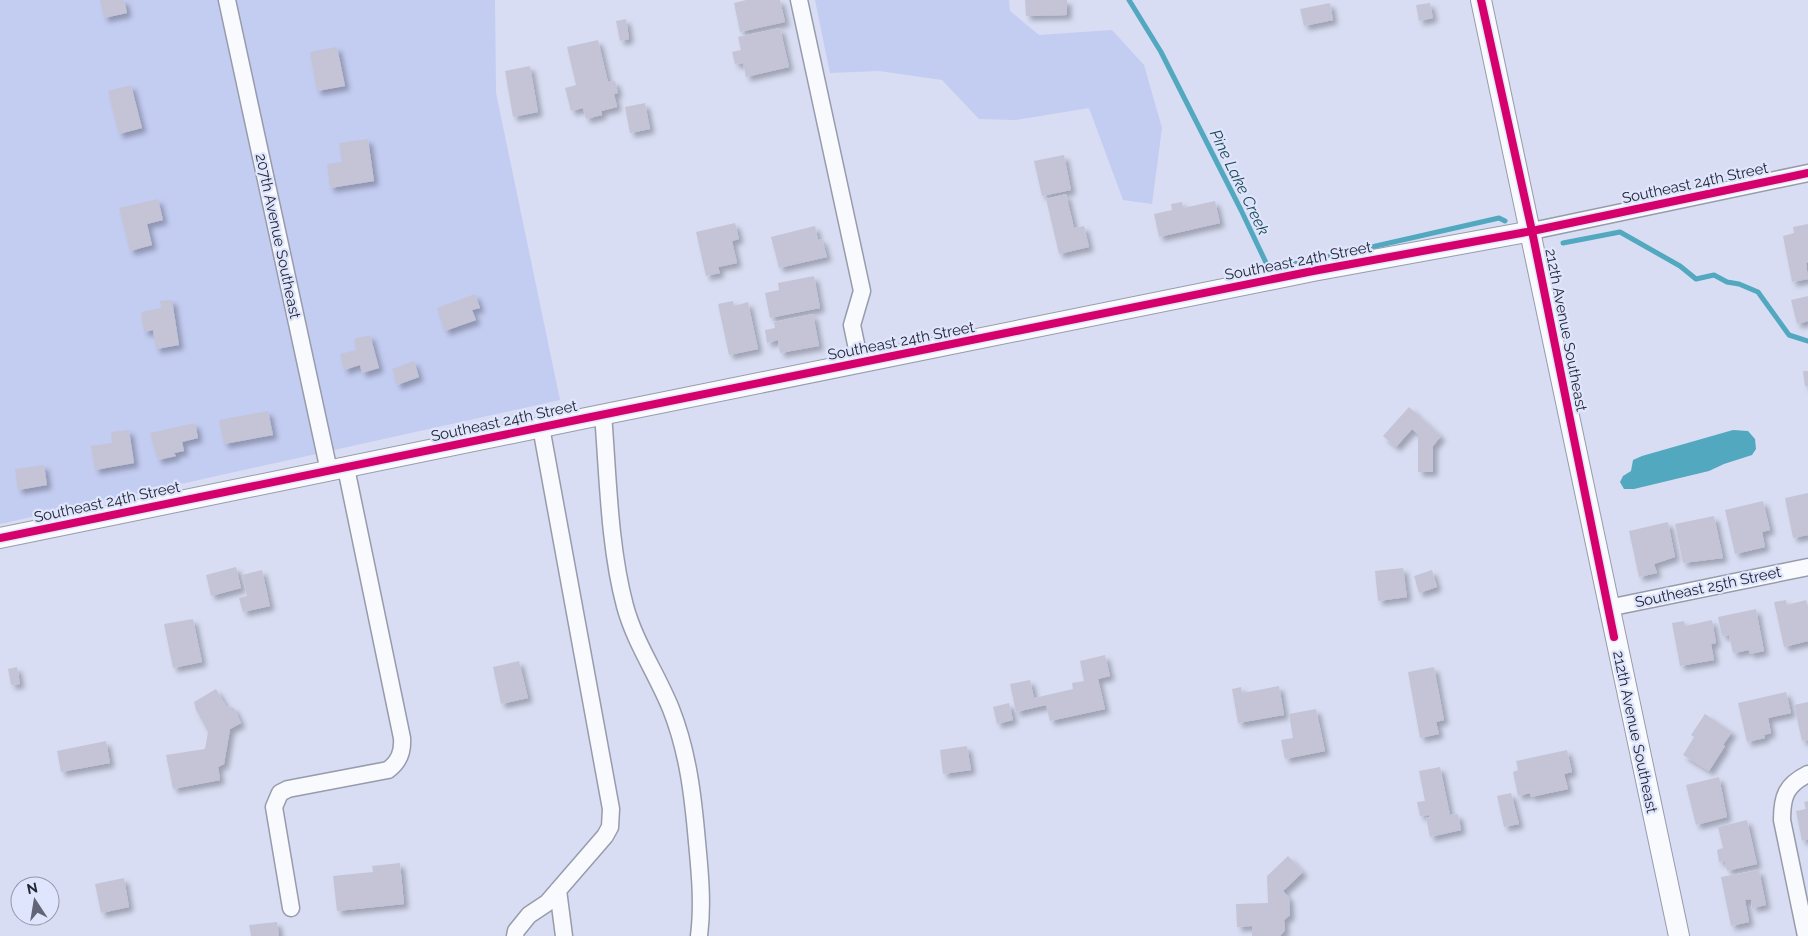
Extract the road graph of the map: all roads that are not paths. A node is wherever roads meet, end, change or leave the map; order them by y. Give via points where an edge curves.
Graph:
1 (227, 0) edge
2 (800, 0) edge
3 (1481, 0) edge
4 (1808, 173) edge
5 (1532, 231) junction
6 (860, 363) junction
7 (603, 414) junction
8 (541, 427) junction
9 (338, 470) junction
10 (0, 538) edge
11 (1808, 567) edge
12 (1608, 608) junction
13 (1808, 774) edge
14 (558, 890) junction
15 (291, 908) dead end
16 (515, 936) edge
17 (564, 936) edge
18 (699, 936) edge
19 (1679, 936) edge
20 (1806, 936) edge

1 - 9 street, 207th Avenue Southeast
2 - 6 street via 862,291 852,325
3 - 5 street, 212th Avenue Southeast
4 - 5 street, Southeast 24th Street
5 - 6 street, Southeast 24th Street via 1313,271
5 - 12 street, 212th Avenue Southeast
6 - 7 street, Southeast 24th Street
7 - 8 street, Southeast 24th Street
7 - 18 street via 614,545 624,604 630,625 680,733 692,788 702,914
8 - 9 street, Southeast 24th Street
8 - 14 street via 611,809 610,827
9 - 10 street, Southeast 24th Street
9 - 15 street, 207th Avenue Southeast via 403,749 396,764 388,770 280,793 274,806
11 - 12 street, Southeast 25th Street
12 - 19 street, 212th Avenue Southeast
13 - 20 street via 1790,785 1782,806 1782,820
14 - 16 street via 547,904 529,915
14 - 17 street

